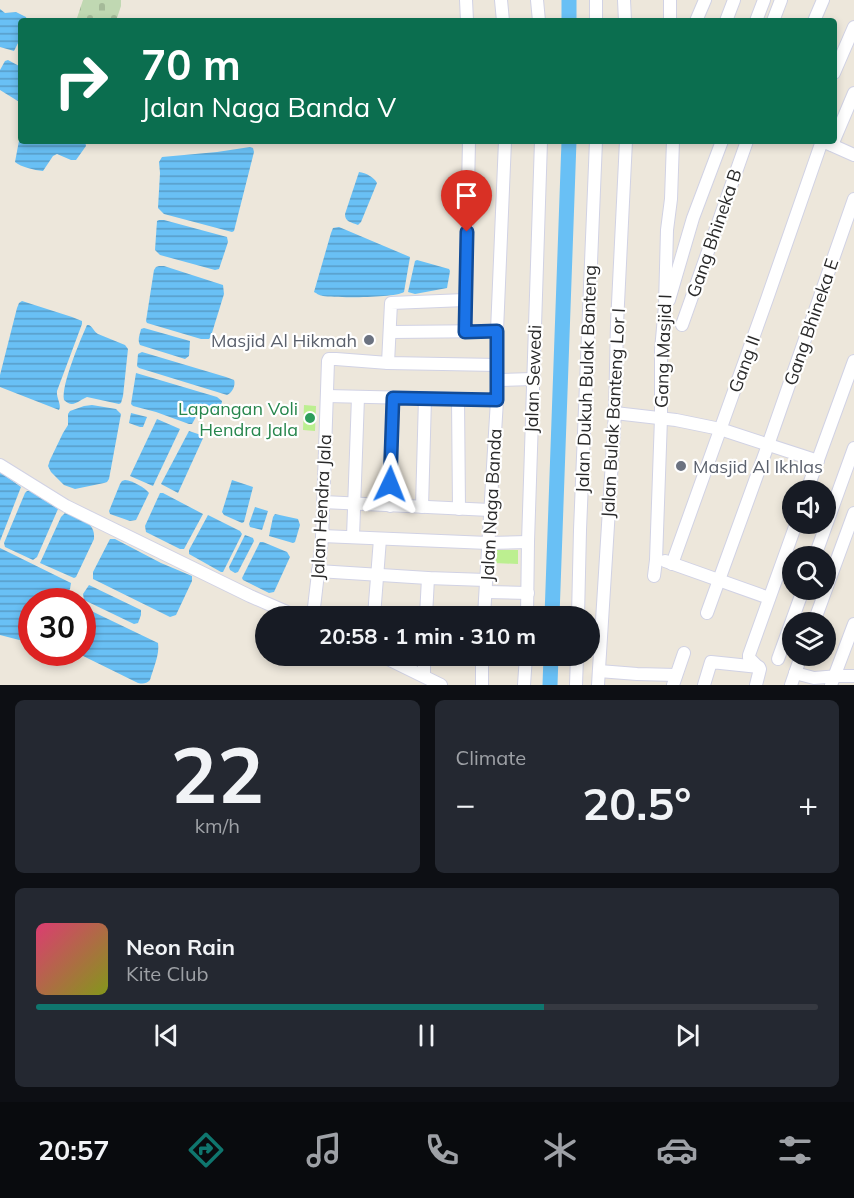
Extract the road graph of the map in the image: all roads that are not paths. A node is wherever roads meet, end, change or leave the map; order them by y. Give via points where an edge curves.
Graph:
1 (466, 0) edge
2 (501, 0) edge
3 (537, 0) edge
4 (596, 0) edge
5 (624, 0) edge
6 (670, 0) edge
7 (705, 0) edge
8 (734, 0) edge
9 (764, 0) edge
10 (781, 0) edge
11 (823, 0) edge
12 (467, 18) edge
13 (503, 18) edge
14 (539, 18) edge
15 (596, 18) edge
16 (625, 18) edge
17 (670, 18) edge
18 (697, 18) edge
19 (727, 18) edge
20 (757, 18) edge
21 (774, 18) edge
22 (815, 18) edge
23 (854, 27) edge
24 (837, 66) edge
25 (854, 93) edge
26 (837, 123) edge
27 (469, 144) edge
28 (505, 144) edge
29 (541, 144) edge
30 (596, 144) edge
31 (626, 144) edge
32 (673, 144) edge
33 (721, 144) edge
34 (746, 144) edge
35 (825, 144) edge
36 (831, 144) edge
37 (854, 154) edge
38 (854, 199) edge
39 (465, 300) junction
40 (665, 306) junction
41 (681, 325) dead end
42 (497, 331) junction
43 (390, 332) junction
44 (465, 332) junction
45 (854, 361) edge
46 (388, 363) junction
47 (497, 365) junction
48 (533, 379) junction
49 (497, 380) junction
50 (327, 396) junction
51 (358, 397) junction
52 (393, 398) junction
53 (425, 398) junction
54 (458, 399) junction
55 (497, 400) junction
56 (615, 413) junction
57 (661, 418) junction
58 (720, 429) junction
59 (768, 445) junction
60 (854, 448) edge
61 (818, 461) junction
62 (0, 465) edge
63 (811, 480) edge
64 (323, 502) junction
65 (355, 504) junction
66 (390, 506) junction
67 (422, 507) junction
68 (459, 509) junction
69 (490, 510) junction
70 (854, 513) edge
71 (791, 534) edge
72 (322, 536) junction
73 (353, 537) junction
74 (380, 539) junction
75 (528, 542) junction
76 (488, 543) junction
77 (819, 546) edge
78 (656, 560) junction
79 (672, 564) junction
80 (318, 571) junction
81 (377, 574) junction
82 (654, 576) dead end
83 (428, 578) junction
84 (718, 580) junction
85 (486, 586) junction
86 (528, 593) junction
87 (769, 598) junction
88 (799, 600) edge
89 (273, 606) edge
90 (314, 606) edge
91 (375, 606) edge
92 (426, 606) edge
93 (485, 606) edge
94 (527, 606) edge
95 (578, 606) edge
96 (817, 612) edge
97 (706, 613) dead end
98 (854, 624) edge
99 (684, 653) dead end
100 (778, 659) dead end
101 (402, 666) edge
102 (424, 666) edge
103 (482, 666) edge
104 (525, 666) edge
105 (577, 666) edge
106 (759, 668) junction
107 (599, 671) junction
108 (423, 676) junction
109 (854, 676) edge
110 (793, 679) edge
111 (675, 680) edge
112 (832, 681) edge
113 (441, 685) edge
114 (482, 685) edge
115 (524, 685) edge
116 (576, 685) edge
117 (598, 685) edge
118 (704, 685) edge
119 (756, 685) edge

1 - 12 street
2 - 13 street
3 - 14 street
4 - 15 street
5 - 16 street
6 - 17 street
7 - 18 street
8 - 19 street
9 - 20 street
10 - 21 street
11 - 22 street
23 - 24 street
25 - 26 street, Gang II
27 - 39 street
28 - 42 street, Jalan Naga Banda
29 - 48 street, Jalan Sewedi
30 - 95 street, Jalan Dukuh Bulak Banteng
31 - 56 street, Jalan Bulak Banteng Lor I
32 - 40 street, Gang Masjid I
33 - 40 street
34 - 41 street, Gang Bhineka B
35 - 58 street, Gang II
36 - 37 street
38 - 59 street, Gang Bhineka E
39 - 43 street via 391,303
39 - 44 street
40 - 57 street, Gang Masjid I
42 - 44 street
42 - 47 street, Jalan Naga Banda
43 - 44 street
43 - 46 street
45 - 61 street
46 - 47 street
46 - 50 street, Jalan Hendra Jala via 329,359
47 - 49 street, Jalan Naga Banda
48 - 49 street
48 - 75 street, Jalan Sewedi
49 - 55 street, Jalan Naga Banda
50 - 51 street
50 - 64 street, Jalan Hendra Jala
51 - 52 street
51 - 65 street
52 - 53 street
52 - 66 street
53 - 54 street
53 - 67 street
54 - 55 street
54 - 68 street
55 - 69 street, Jalan Naga Banda
56 - 57 street
56 - 107 street, Jalan Bulak Banteng Lor I
57 - 58 street
57 - 78 street, Gang Masjid I
58 - 59 street
58 - 79 street, Gang II
59 - 61 street
59 - 84 street, Gang Bhineka E
60 - 77 street
61 - 63 street
62 - 89 street via 66,506
64 - 65 street
64 - 72 street, Jalan Hendra Jala
65 - 66 street
65 - 73 street
66 - 67 street
67 - 68 street
68 - 69 street
69 - 76 street, Jalan Naga Banda
70 - 96 street
71 - 87 street
72 - 73 street
72 - 80 street, Jalan Hendra Jala
73 - 74 street
74 - 76 street
74 - 81 street
75 - 76 street
75 - 86 street, Jalan Sewedi
76 - 85 street, Jalan Naga Banda
78 - 79 street
78 - 82 street, Gang Masjid I
79 - 84 street
80 - 81 street
80 - 90 street, Jalan Hendra Jala
81 - 83 street
81 - 91 street
83 - 85 street
83 - 92 street
84 - 87 street
84 - 97 street, Gang Bhineka E
85 - 86 street
85 - 93 street, Jalan Naga Banda
86 - 94 street, Jalan Sewedi
87 - 106 street via 748,657
88 - 100 street
98 - 112 street
99 - 111 street
101 - 108 street
102 - 108 street
103 - 114 street
104 - 115 street
105 - 116 street
106 - 118 street via 711,662
106 - 119 street
107 - 111 street
107 - 117 street, Jalan Bulak Banteng Lor I
108 - 113 street
109 - 112 street
110 - 112 street

